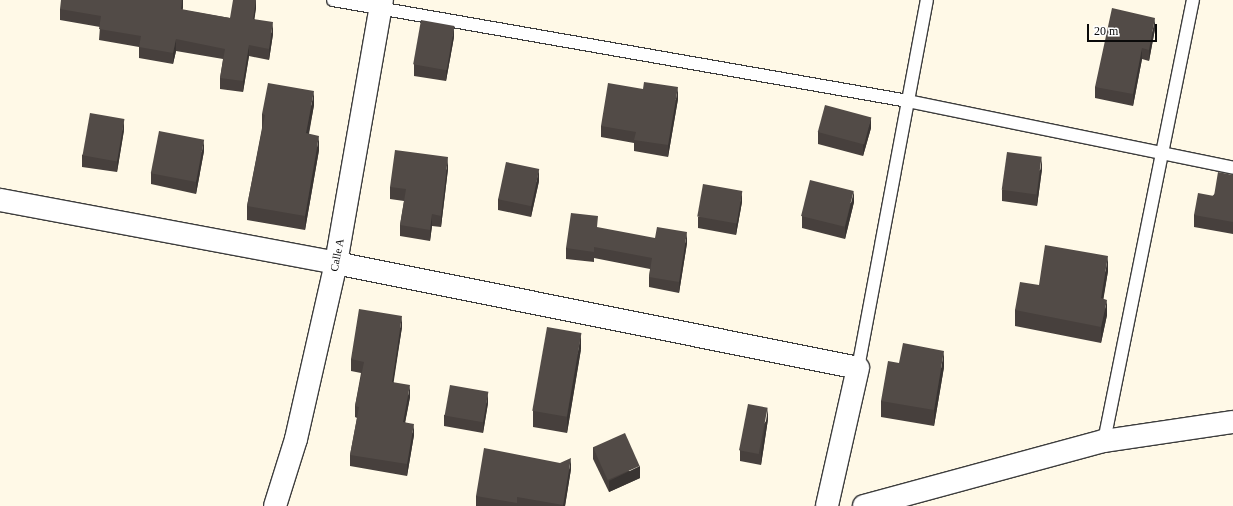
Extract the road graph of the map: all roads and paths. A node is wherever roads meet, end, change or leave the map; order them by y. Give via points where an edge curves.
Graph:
1 (333, 0) edge
2 (927, 0) edge
3 (1193, 0) edge
4 (381, 4) edge
5 (908, 102) junction
6 (1162, 154) junction
7 (1233, 168) edge
8 (0, 200) edge
9 (336, 263) junction
10 (858, 368) junction
11 (1233, 422) edge
12 (1104, 441) junction
13 (870, 505) edge
14 (275, 506) edge
15 (827, 506) edge

1 - 4 lane
2 - 5 lane
3 - 6 lane
4 - 5 lane
4 - 9 street, Calle A
5 - 6 lane
5 - 10 lane
6 - 7 lane
6 - 12 lane
8 - 9 street
9 - 10 street
9 - 14 street, Calle A via 296,439
10 - 15 street
11 - 12 street
12 - 13 street

